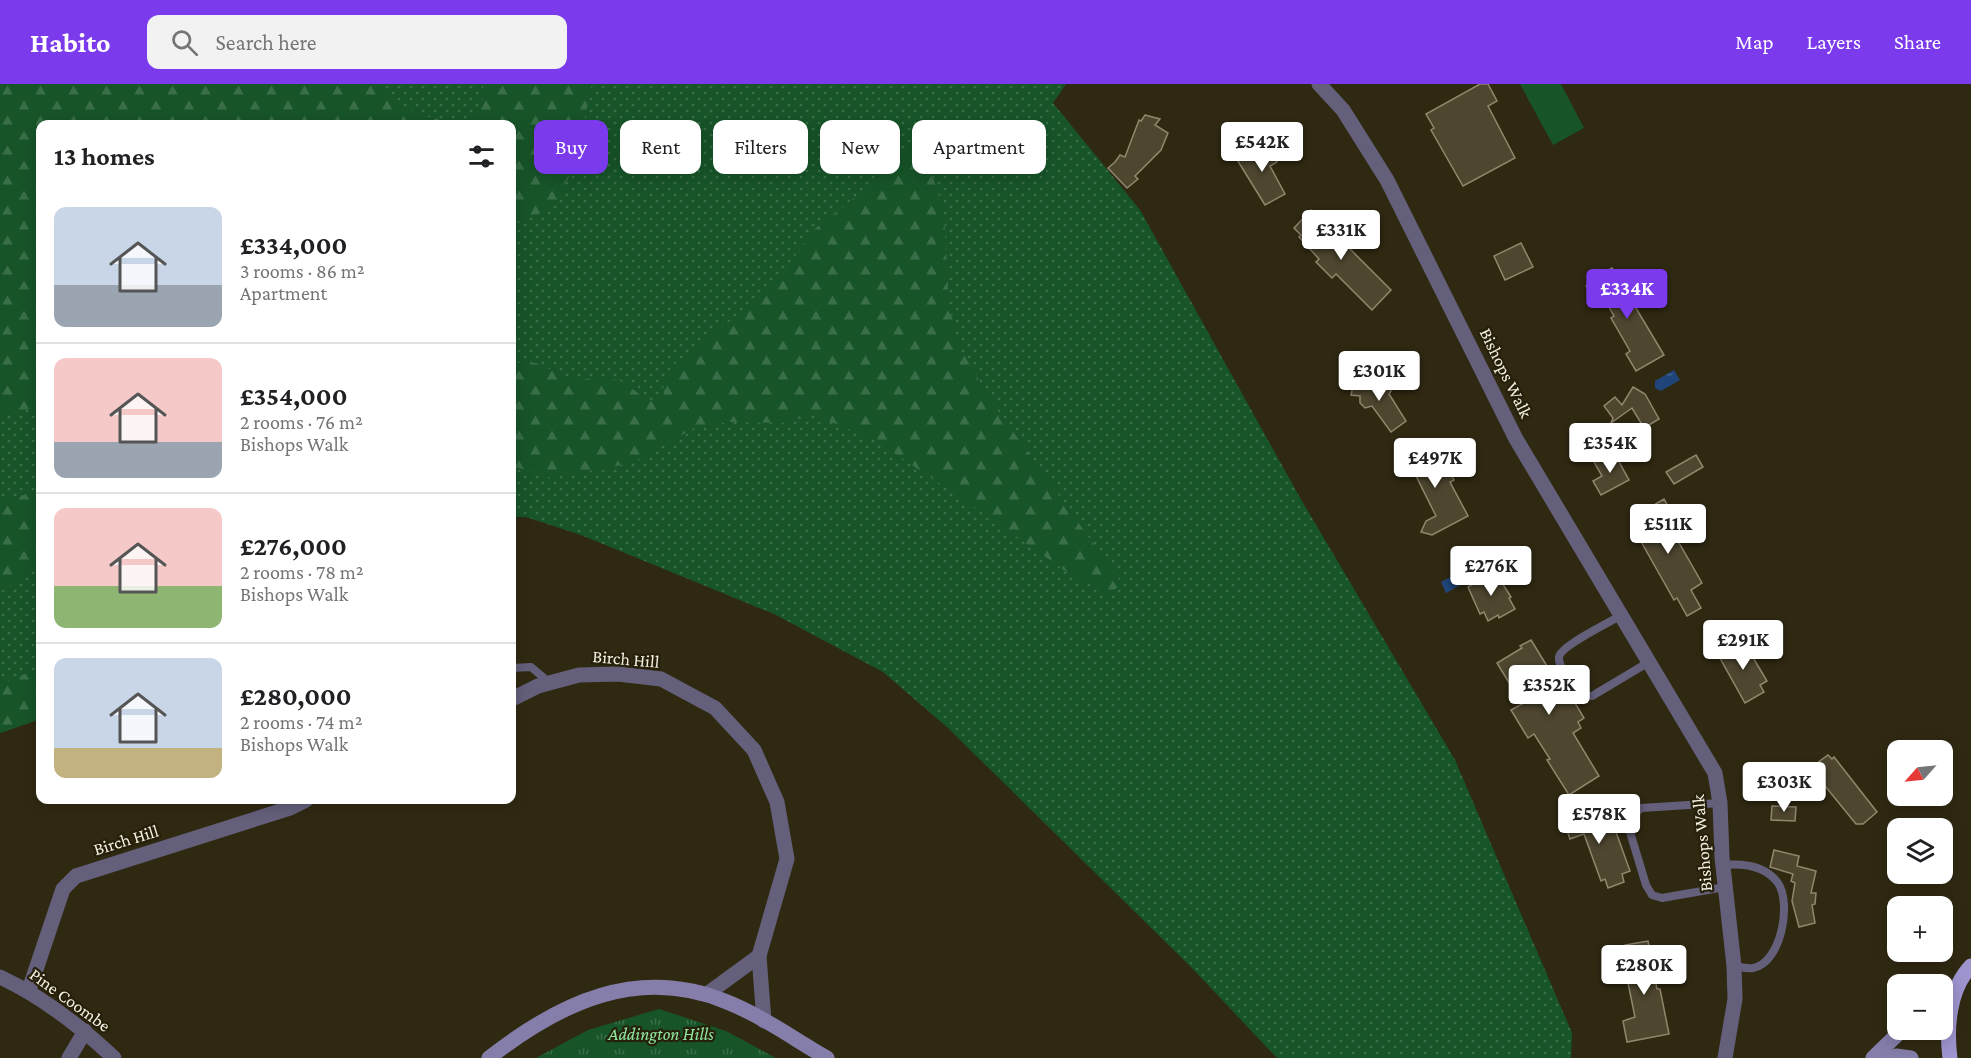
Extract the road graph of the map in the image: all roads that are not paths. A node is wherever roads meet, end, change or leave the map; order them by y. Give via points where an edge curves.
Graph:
1 (1319, 84) edge
2 (1621, 615) junction
3 (1649, 662) junction
4 (516, 668) edge
5 (550, 683) junction
6 (516, 697) edge
7 (1720, 803) junction
8 (296, 804) edge
9 (1723, 865) junction
10 (1725, 887) junction
11 (759, 956) junction
12 (1734, 966) junction
13 (1971, 966) edge
14 (0, 976) edge
15 (1953, 988) edge
16 (29, 990) junction
17 (707, 994) junction
18 (764, 1021) junction
19 (85, 1031) junction
20 (1891, 1040) edge
21 (1947, 1040) edge
22 (69, 1058) edge
23 (114, 1058) edge
24 (489, 1058) edge
25 (827, 1058) edge
26 (1725, 1058) edge
27 (1873, 1058) edge
28 (1890, 1058) edge
29 (1911, 1058) edge
30 (1950, 1058) edge

1 - 2 street, Bishops Walk via 1342,110 1387,180 1516,439
2 - 3 street, Bishops Walk
2 - 3 lane via 1567,646 1560,654 1561,667 1585,697
3 - 7 street, Bishops Walk via 1716,773
4 - 5 lane via 531,667
5 - 6 street, Birch Hill
5 - 11 street, Birch Hill via 579,675 661,679 715,708 754,750 777,802 787,859
7 - 9 street, Bishops Walk
7 - 10 lane via 1641,808 1633,815 1630,832 1652,895 1662,898
8 - 16 street, Birch Hill via 76,876 63,889
9 - 10 street, Bishops Walk
9 - 12 lane via 1742,863 1770,875 1780,888 1783,908 1781,934 1767,960 1753,968
10 - 12 street, Bishops Walk
11 - 17 street
11 - 18 street, Birch Hill
12 - 26 street, Bishops Walk via 1735,999
13 - 15 main road
14 - 16 street, Pine Coombe
16 - 19 street, Pine Coombe
17 - 18 street
17 - 24 street via 678,987 608,993 566,1008
18 - 25 street
19 - 22 street
19 - 23 street, Pine Coombe
20 - 27 street
21 - 30 main road
28 - 29 street

